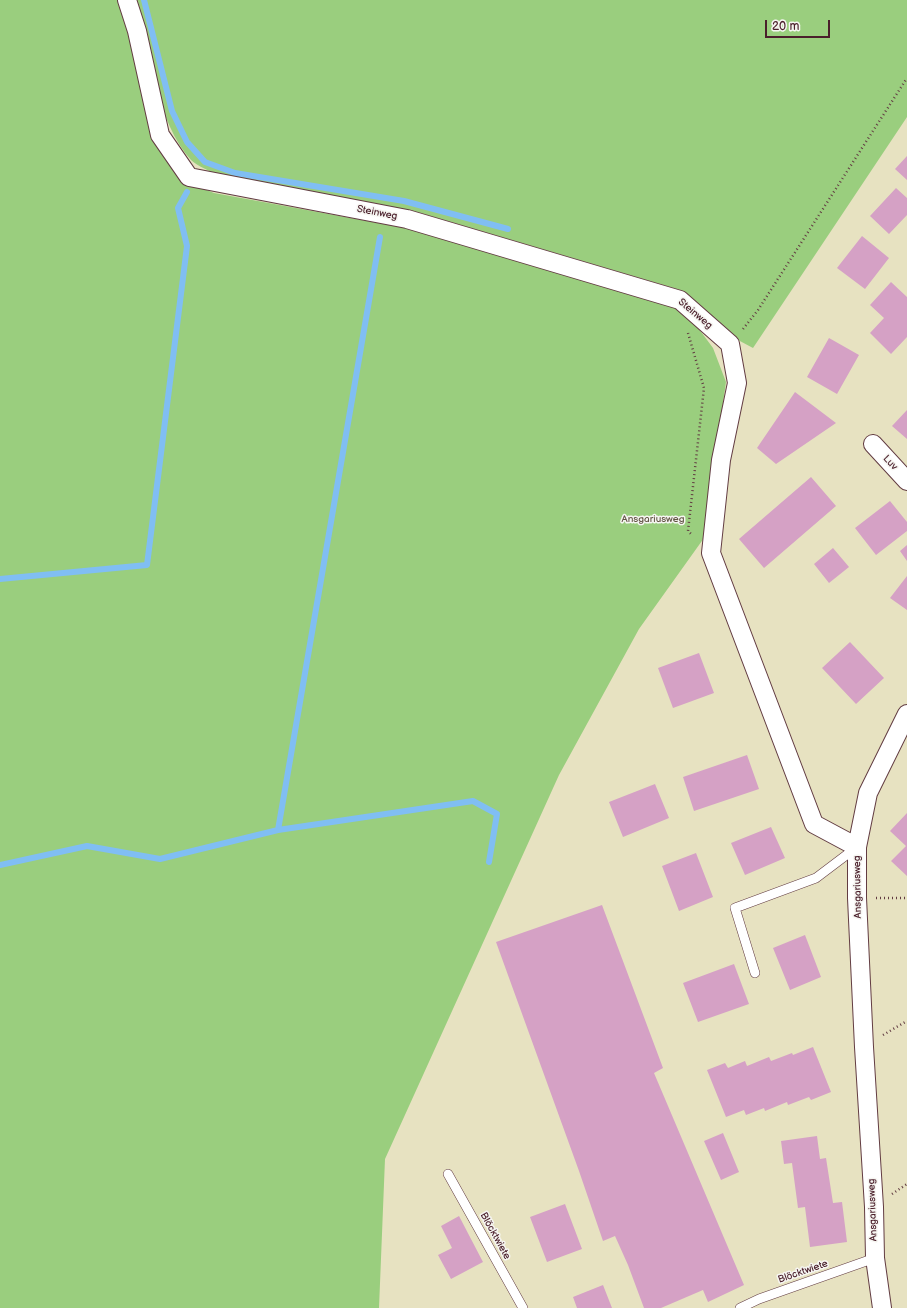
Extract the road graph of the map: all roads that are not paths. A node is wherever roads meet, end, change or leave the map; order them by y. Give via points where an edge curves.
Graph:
1 (127, 0) edge
2 (730, 344) joint
3 (872, 444) dead end
4 (907, 481) edge
5 (907, 714) edge
6 (857, 847) junction
7 (755, 973) dead end
8 (448, 1174) dead end
9 (875, 1258) junction
10 (523, 1308) edge
11 (740, 1308) edge
12 (882, 1308) edge

1 - 2 street, Steinweg via 137,31 160,135 189,177 408,219 680,300
2 - 6 street, Ansgariusweg via 737,383 721,460 712,553 814,824
3 - 4 street, Luv
5 - 6 street via 868,793
6 - 7 lane via 816,878 735,908
6 - 9 street, Ansgariusweg via 857,898
8 - 10 lane, Blöcktwiete
9 - 11 lane, Blöcktwiete
9 - 12 street, Ansgariusweg

